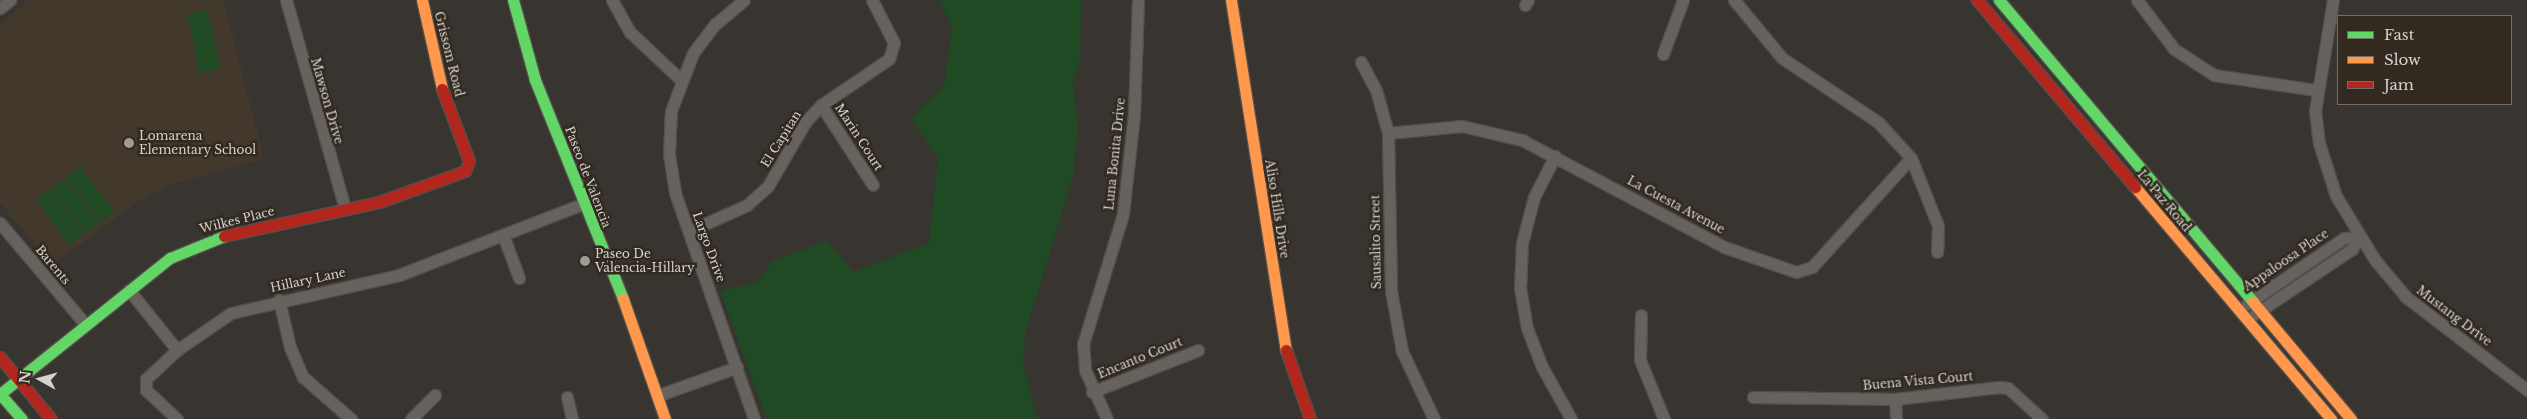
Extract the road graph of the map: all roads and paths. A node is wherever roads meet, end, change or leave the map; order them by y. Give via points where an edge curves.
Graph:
1 (10, 0) edge
2 (286, 0) edge
3 (422, 0) edge
4 (513, 0) edge
5 (612, 0) edge
6 (744, 0) edge
7 (872, 0) edge
8 (1138, 0) edge
9 (1230, 0) edge
10 (1683, 0) edge
11 (1734, 0) edge
12 (1977, 0) edge
13 (1999, 0) edge
14 (2137, 0) edge
15 (2333, 0) edge
16 (0, 8) edge
17 (1663, 54) dead end
18 (1361, 62) dead end
19 (681, 80) junction
20 (2316, 90) junction
21 (821, 105) junction
22 (1388, 133) junction
23 (1555, 156) junction
24 (1911, 158) junction
25 (465, 171) joint
26 (873, 185) dead end
27 (585, 203) junction
28 (345, 210) junction
29 (0, 223) edge
30 (689, 231) junction
31 (504, 235) junction
32 (2359, 237) junction
33 (1937, 252) dead end
34 (519, 278) dead end
35 (129, 290) junction
36 (279, 300) junction
37 (2251, 301) junction
38 (2238, 311) junction
39 (2259, 311) junction
40 (1641, 315) dead end
41 (2246, 321) junction
42 (86, 325) junction
43 (178, 350) junction
44 (1198, 350) dead end
45 (0, 357) edge
46 (737, 367) junction
47 (18, 379) junction
48 (2527, 390) edge
49 (1092, 392) junction
50 (0, 394) edge
51 (435, 395) dead end
52 (658, 395) junction
53 (567, 397) dead end
54 (1753, 397) dead end
55 (1895, 399) junction
56 (22, 419) edge
57 (51, 419) edge
58 (177, 419) edge
59 (351, 419) edge
60 (411, 419) edge
61 (572, 419) edge
62 (665, 419) edge
63 (754, 419) edge
64 (1107, 419) edge
65 (1310, 419) edge
66 (1434, 419) edge
67 (1571, 419) edge
68 (1664, 419) edge
69 (1896, 419) edge
70 (2042, 419) edge
71 (2331, 419) edge
72 (2351, 419) edge

1 - 16 street
2 - 28 street, Mawson Drive
3 - 25 main road, Grissom Road via 442,91 469,161
4 - 27 main road, Paseo de Valencia via 535,80
5 - 19 street via 630,32
6 - 19 street, Largo Drive via 715,24 693,53
7 - 21 street, El Capitan via 892,36 894,52 890,60
8 - 49 street, Luna Bonita Drive via 1134,115 1123,214 1083,344
9 - 65 main road, Aliso Hills Drive via 1287,354
10 - 17 street
11 - 24 street via 1782,58 1878,122
12 - 38 main road, La Paz Road
13 - 37 main road, La Paz Road
14 - 20 street via 2174,49 2214,76
15 - 20 street, Mustang Drive
18 - 22 street, Sausalito Street via 1376,90
19 - 30 street, Largo Drive via 671,112 669,154 675,193
20 - 32 street, Mustang Drive via 2318,143 2326,172
21 - 26 street, Marin Court
21 - 30 street, El Capitan via 806,121 768,186 747,205
22 - 23 street, La Cuesta Avenue via 1462,126 1522,140
22 - 66 street, Sausalito Street via 1391,291 1402,351
23 - 24 street, La Cuesta Avenue via 1724,247 1796,272 1812,267
23 - 67 street via 1534,196 1522,243 1520,288 1527,328 1541,365
24 - 33 street via 1938,226
25 - 28 main road, Wilkes Place
27 - 31 street, Hillary Lane
27 - 52 main road, Paseo de Valencia
28 - 35 main road, Wilkes Place via 209,239 170,258
29 - 42 street, Barents
30 - 46 street, Largo Drive
31 - 34 street
31 - 36 street, Hillary Lane via 399,275
32 - 37 street, Appaloosa Place via 2344,238
32 - 39 street, Appaloosa Place via 2352,249
32 - 48 street, Mustang Drive via 2406,297
35 - 42 main road, Wilkes Place
35 - 43 street
36 - 43 street, Hillary Lane via 231,312
36 - 59 street via 290,347 303,377
37 - 38 street, Appaloosa Place
37 - 39 main road, La Paz Road
38 - 41 main road, La Paz Road
39 - 41 street, Appaloosa Place
39 - 72 main road, La Paz Road
40 - 68 street via 1640,360
41 - 71 main road, La Paz Road
42 - 47 main road, Wilkes Place
43 - 58 street, Hillary Lane via 146,379 146,390
44 - 49 street, Encanto Court
45 - 47 main road
46 - 52 street
46 - 63 street, Largo Drive
47 - 50 main road, Wilkes Place
47 - 57 main road
49 - 64 street, Luna Bonita Drive
50 - 56 main road
51 - 60 street
52 - 62 main road, Paseo de Valencia
53 - 61 street
54 - 55 street, Buena Vista Court
55 - 69 street
55 - 70 street, Buena Vista Court via 2008,388

